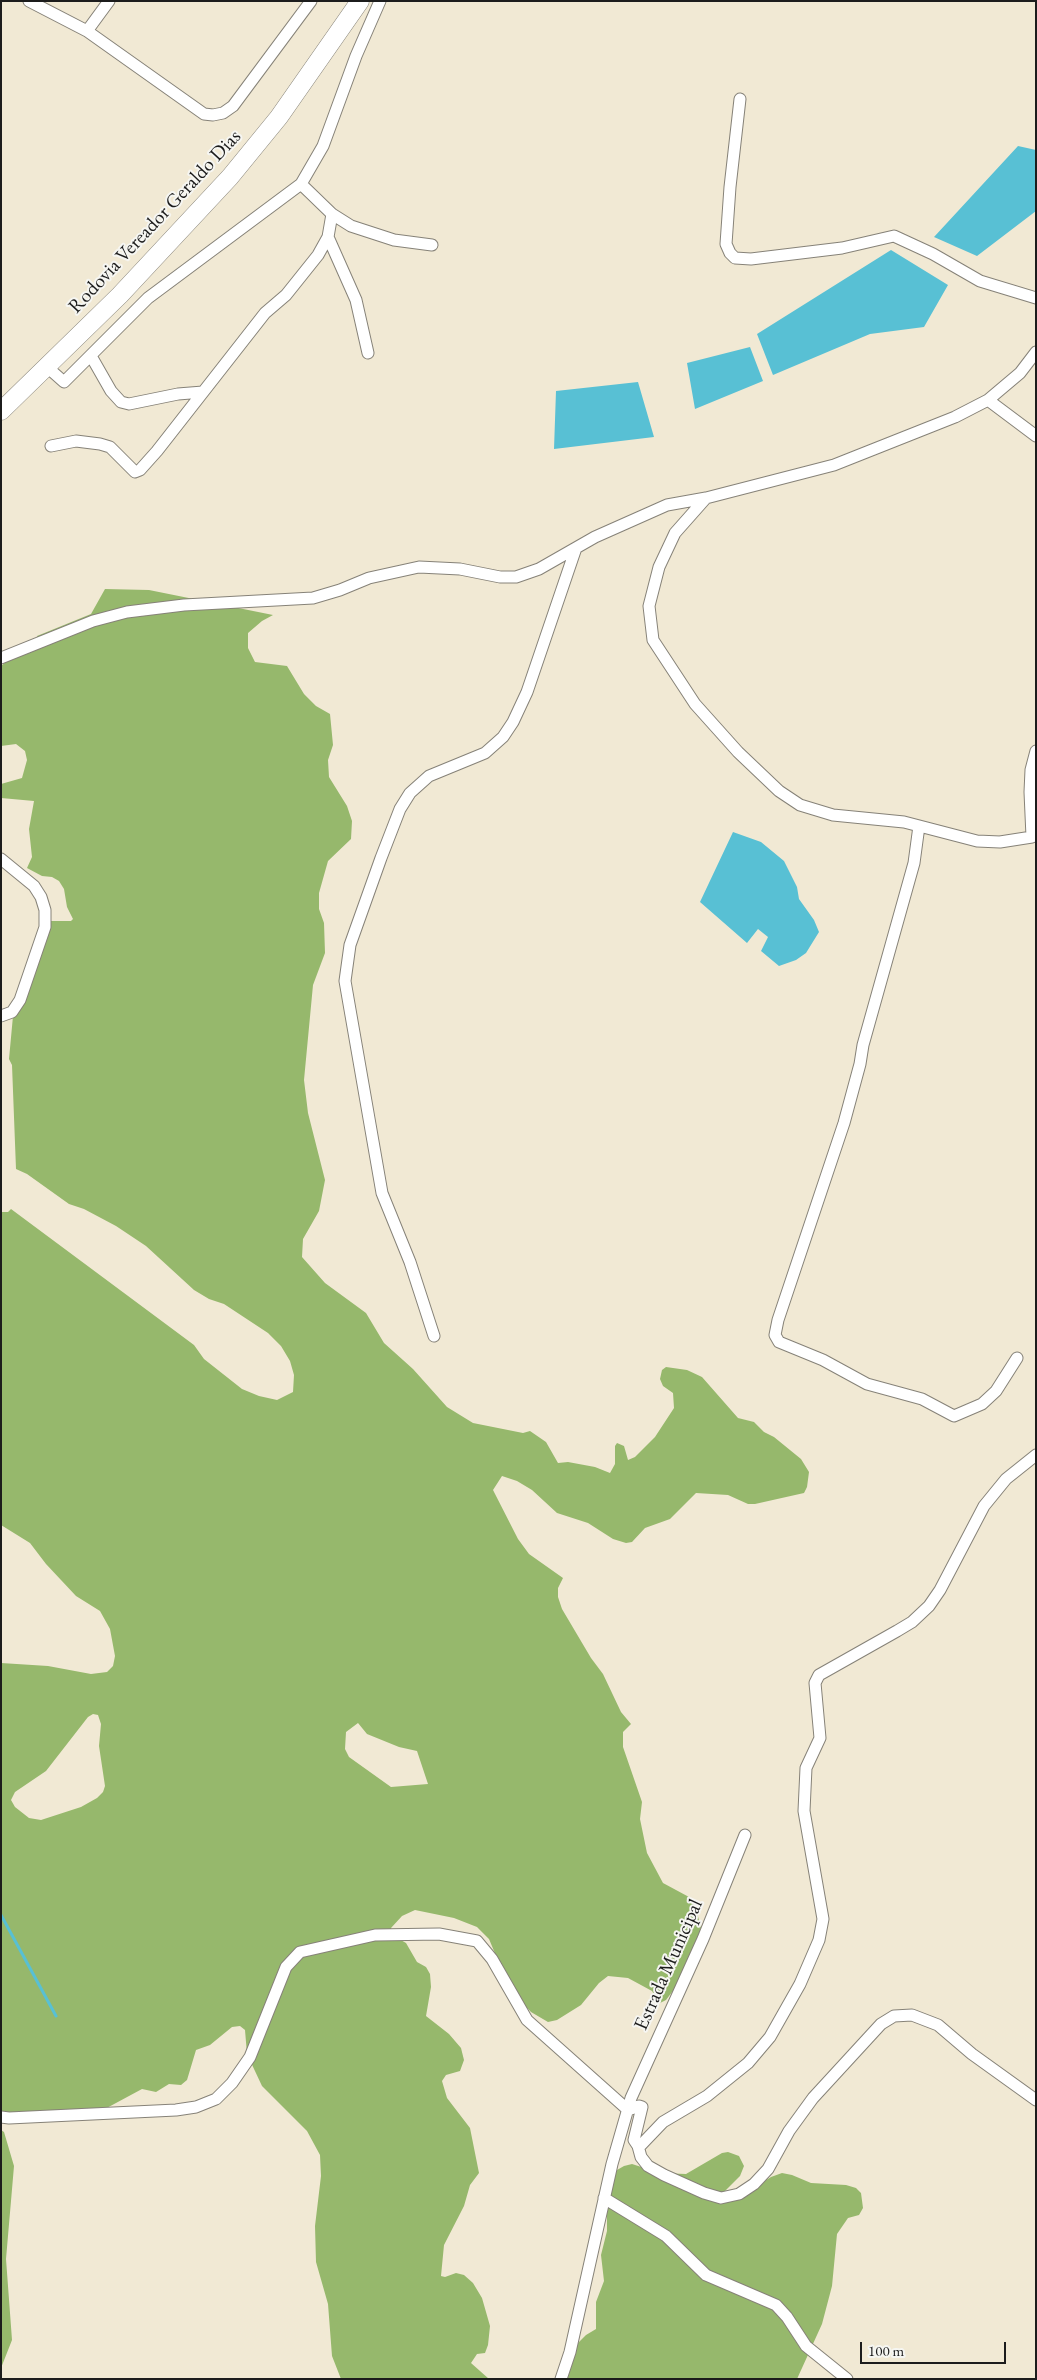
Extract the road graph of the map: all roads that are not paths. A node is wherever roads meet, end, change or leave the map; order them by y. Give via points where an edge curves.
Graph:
1 (29, 1) edge
2 (109, 1) edge
3 (311, 1) edge
4 (360, 1) edge
5 (380, 1) edge
6 (87, 31) junction
7 (740, 99) dead end
8 (301, 184) junction
9 (332, 214) junction
10 (328, 237) junction
11 (432, 245) dead end
12 (1036, 298) edge
13 (368, 352) dead end
14 (1036, 352) edge
15 (91, 356) junction
16 (46, 366) junction
17 (203, 392) junction
18 (988, 400) junction
19 (1, 410) edge
20 (1036, 436) edge
21 (51, 446) dead end
22 (706, 498) junction
23 (576, 548) junction
24 (1, 658) edge
25 (1036, 751) edge
26 (919, 826) junction
27 (1, 859) edge
28 (1, 1016) edge
29 (434, 1336) dead end
30 (1017, 1358) dead end
31 (1036, 1455) edge
32 (745, 1835) dead end
33 (1036, 2100) edge
34 (628, 2110) junction
35 (1, 2117) edge
36 (638, 2146) junction
37 (604, 2198) junction
38 (561, 2379) edge
39 (848, 2379) edge

1 - 6 street
2 - 6 street
3 - 6 street via 233,106 213,115 204,114
4 - 16 main road, Rodovia Vereador Geraldo Dias via 279,117 230,177 120,295
5 - 8 street via 323,146
7 - 12 street via 726,244 736,258 842,248 894,236 980,281
8 - 9 street
8 - 15 street via 148,298
9 - 10 street
9 - 11 street via 367,233
10 - 13 street via 356,300
10 - 17 street via 286,296 265,312
14 - 18 street via 1020,373
15 - 16 street via 64,382
15 - 17 street via 121,402 129,404
16 - 19 main road, Rodovia Vereador Geraldo Dias
17 - 21 street via 157,451 135,472 110,447 76,442
18 - 20 street
18 - 22 street via 955,417 834,465
22 - 23 street via 667,505
22 - 26 street via 675,533 653,585 649,606 650,631 662,656 694,704 738,752 779,791 800,805 833,816
23 - 24 street via 539,569 516,577 460,569 419,568 376,576 313,598 184,605 127,612 93,621
23 - 29 street via 527,692 513,722 503,737 485,753 429,776 410,793 400,808 350,945 345,981 382,1193 410,1262
25 - 26 street via 1030,770 1032,837 988,842
26 - 30 street via 914,863 862,1046 844,1123 775,1336 779,1342 823,1360 867,1384 922,1399 954,1416 982,1404 996,1391
27 - 28 street via 34,886 45,910 44,927 20,1000 12,1012
31 - 36 street via 1006,1479 984,1506 929,1606 898,1632 819,1675 815,1693 820,1738 806,1768 804,1811 822,1919 819,1940 800,1984 770,2037 748,2063 707,2096 663,2122
32 - 34 street, Estrada Municipal
33 - 36 street via 938,2025 912,2016 894,2016 881,2024 813,2098 789,2131 768,2169 739,2194 721,2198 664,2175 648,2166
34 - 35 street via 527,2020 492,1959 477,1941 439,1934 375,1936 300,1952 286,1967 250,2057 216,2099 196,2107 137,2112
34 - 36 street via 642,2108 634,2140
34 - 37 street, Estrada Municipal
37 - 38 street, Estrada Municipal via 570,2352
37 - 39 street via 666,2236 706,2275 776,2305 788,2317 806,2346

